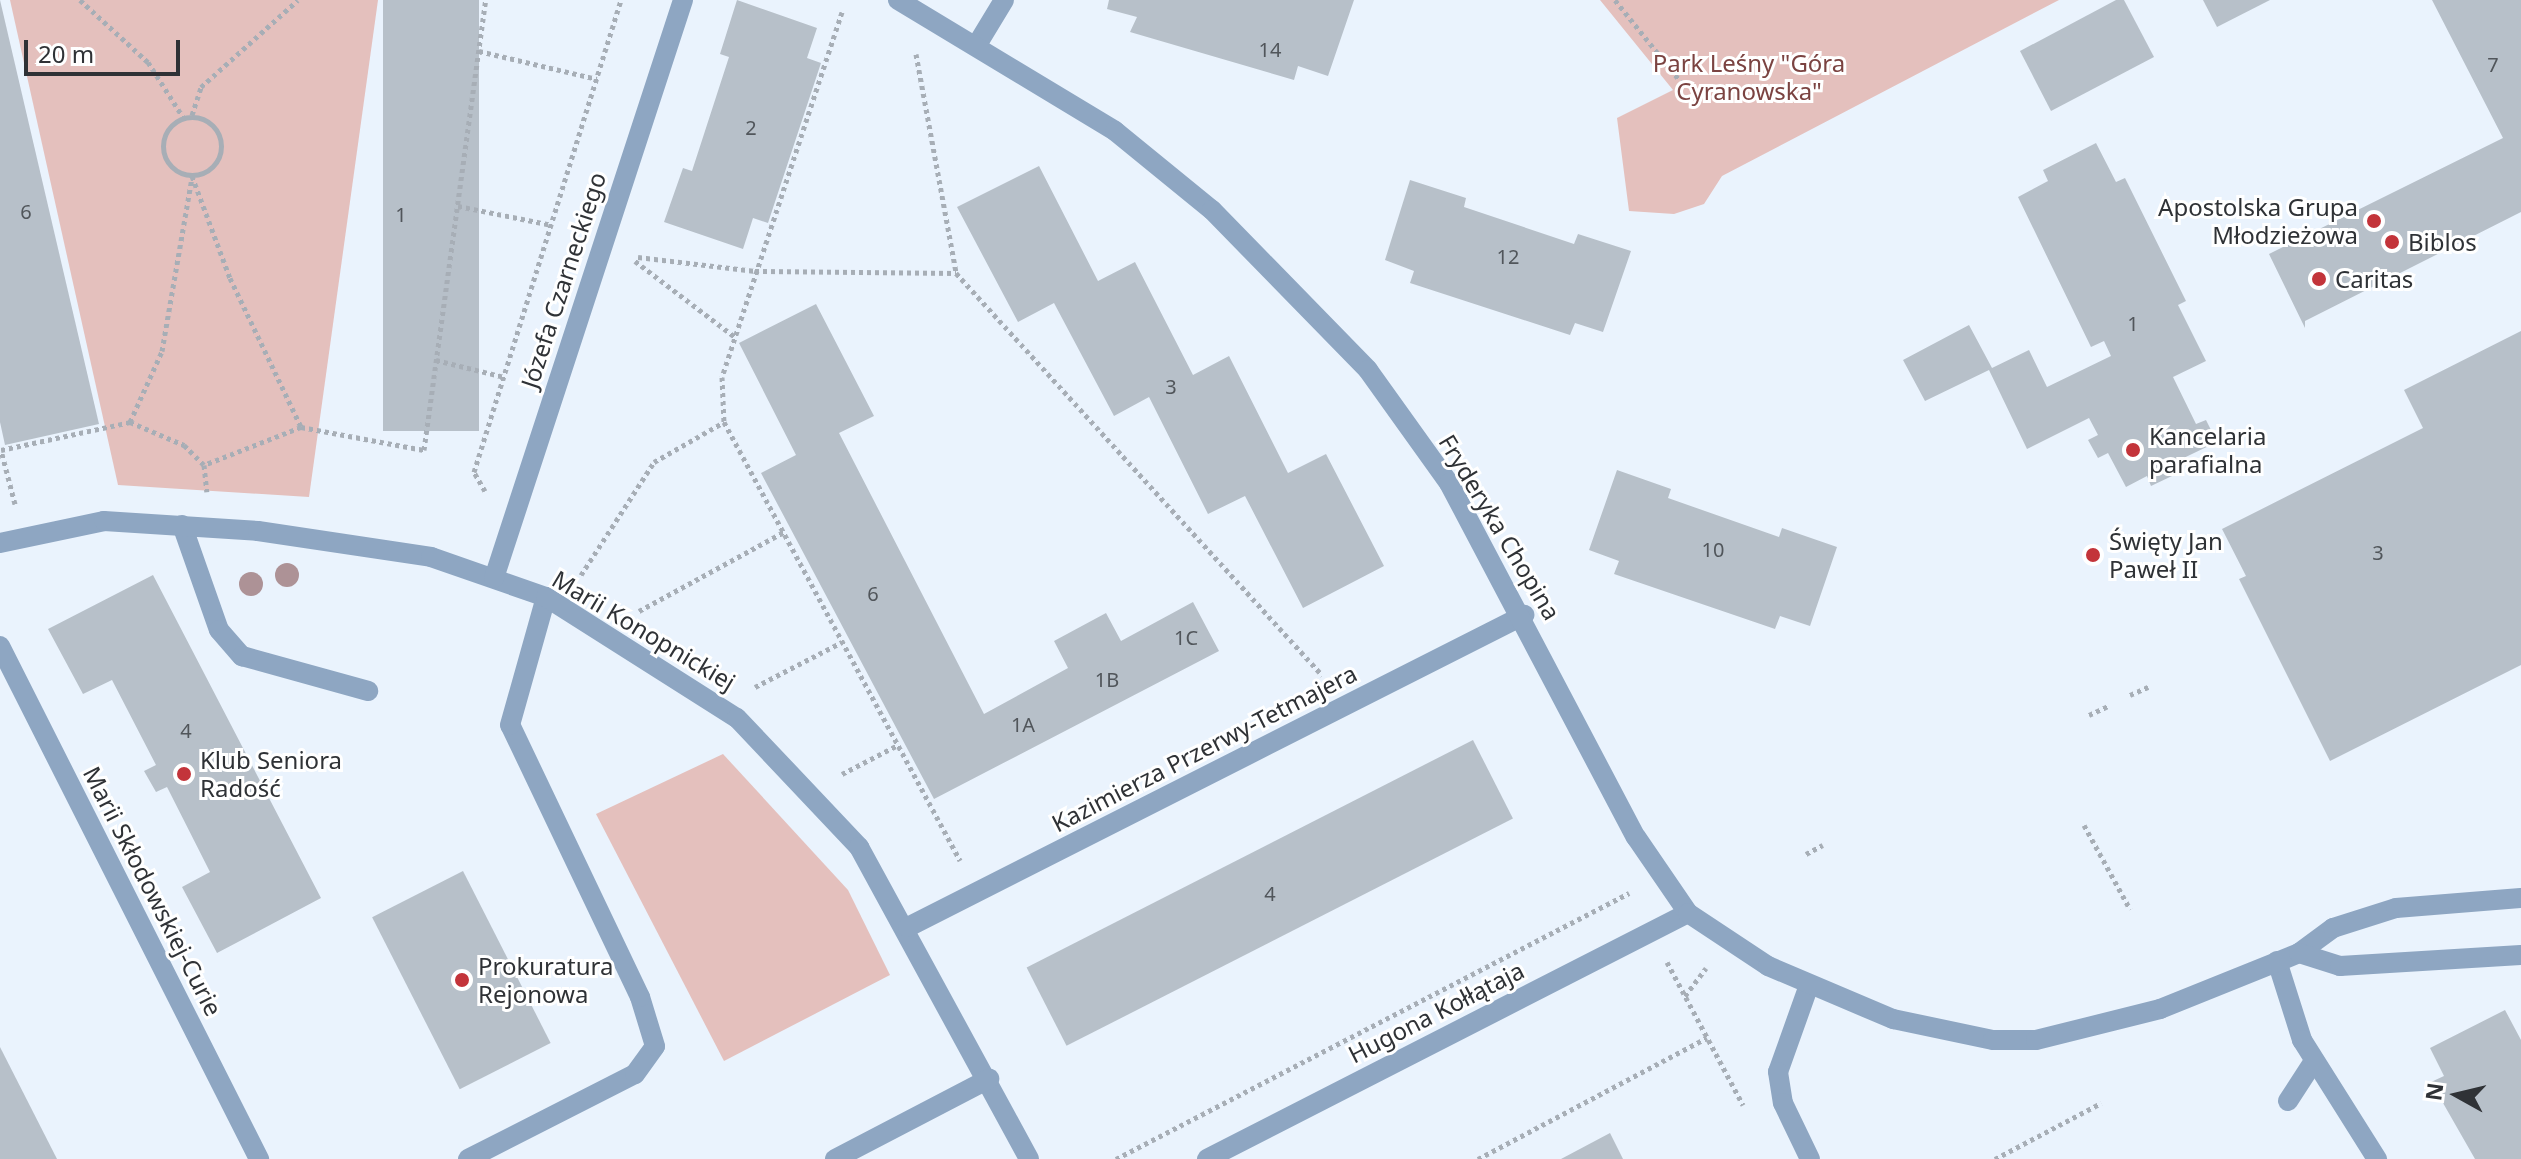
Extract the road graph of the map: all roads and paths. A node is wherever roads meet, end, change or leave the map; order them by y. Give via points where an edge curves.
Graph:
1 (80, 0) edge
2 (298, 0) edge
3 (486, 0) edge
4 (621, 0) edge
5 (683, 0) edge
6 (898, 0) edge
7 (1004, 0) edge
8 (1615, 0) edge
9 (842, 12) dead end
10 (978, 43) junction
11 (915, 46) dead end
12 (479, 51) junction
13 (597, 79) junction
14 (1685, 87) dead end
15 (192, 115) junction
16 (183, 117) junction
17 (192, 176) junction
18 (458, 206) junction
19 (552, 225) junction
20 (755, 271) junction
21 (956, 273) junction
22 (735, 337) junction
23 (436, 360) junction
24 (504, 377) junction
25 (130, 422) junction
26 (724, 422) junction
27 (301, 427) junction
28 (0, 448) edge
29 (204, 465) junction
30 (207, 493) dead end
31 (483, 506) dead end
32 (16, 508) dead end
33 (182, 525) junction
34 (784, 532) junction
35 (0, 543) edge
36 (494, 578) junction
37 (579, 580) dead end
38 (546, 597) junction
39 (639, 611) dead end
40 (1524, 615) junction
41 (842, 642) junction
42 (0, 646) edge
43 (1331, 684) dead end
44 (2148, 687) dead end
45 (751, 690) dead end
46 (368, 691) dead end
47 (2130, 695) dead end
48 (2110, 705) dead end
49 (2089, 715) dead end
50 (898, 745) junction
51 (842, 774) dead end
52 (2084, 825) dead end
53 (1823, 845) dead end
54 (1806, 854) dead end
55 (968, 875) dead end
56 (2521, 898) edge
57 (2130, 909) dead end
58 (1688, 913) junction
59 (908, 927) junction
60 (1650, 931) junction
61 (2299, 953) junction
62 (2521, 955) edge
63 (2277, 961) junction
64 (1710, 963) dead end
65 (1809, 985) junction
66 (1685, 996) junction
67 (1707, 1038) junction
68 (2314, 1061) junction
69 (989, 1079) junction
70 (2288, 1101) dead end
71 (2101, 1103) dead end
72 (1750, 1119) dead end
73 (259, 1159) edge
74 (468, 1159) edge
75 (835, 1159) edge
76 (1029, 1159) edge
77 (1116, 1159) edge
78 (1207, 1159) edge
79 (1478, 1159) edge
80 (1810, 1159) edge
81 (1995, 1159) edge
82 (2377, 1159) edge

1 - 16 path via 148,62
2 - 15 path via 201,87
3 - 12 path
4 - 13 path
5 - 36 street, Józefa Czarneckiego
6 - 10 street, Fryderyka Chopina
7 - 10 street
8 - 14 path
9 - 20 path
10 - 40 street, Fryderyka Chopina via 1115,131 1293,289 1368,370 1449,483
11 - 21 path
12 - 13 path
12 - 18 path
13 - 19 path
15 - 16 path
15 - 17 path via 212,125 220,147 217,161
16 - 17 path via 164,139 165,156
17 - 25 path via 162,351
17 - 27 path via 230,278
18 - 19 path
18 - 23 path
19 - 24 path
20 - 21 path
20 - 22 path
20 - 22 path via 628,255
21 - 43 path
22 - 26 path via 722,377
23 - 24 path
23 - 27 path via 424,450
24 - 31 path via 474,472
25 - 28 path
25 - 29 path via 184,445
26 - 34 path
26 - 37 path via 654,462
27 - 29 path
28 - 32 path
29 - 30 path
33 - 35 street, Marii Konopnickiej via 104,521
33 - 36 street, Marii Konopnickiej via 369,542
33 - 46 street via 219,630 242,656
34 - 39 path
34 - 41 path
36 - 38 street, Marii Konopnickiej
38 - 59 street, Marii Konopnickiej via 737,718 859,847
38 - 74 street via 510,725 640,997 655,1046 635,1074
40 - 58 street, Fryderyka Chopina via 1636,837
40 - 59 street, Kazimierza Przerwy-Tetmajera
41 - 45 path
41 - 50 path
42 - 73 street, Marii Skłodowskiej-Curie
44 - 47 path
48 - 49 path
50 - 51 path
50 - 55 path
52 - 57 path
53 - 54 path
56 - 61 street, Fryderyka Chopina via 2396,908 2333,928
58 - 60 street, Hugona Kołłątaja
58 - 65 street, Fryderyka Chopina
59 - 69 street, Marii Konopnickiej
60 - 66 path
60 - 77 path via 1632,892
60 - 78 street, Hugona Kołłątaja
61 - 62 street via 2340,966
61 - 63 street, Fryderyka Chopina
63 - 65 street, Fryderyka Chopina via 2126,1021 2036,1040 1935,1031
63 - 68 street
64 - 66 path
65 - 80 street via 1778,1072 1783,1103
66 - 67 path
67 - 72 path
67 - 79 path
68 - 70 street
68 - 82 street
69 - 75 street
69 - 76 street, Marii Konopnickiej
71 - 81 path

